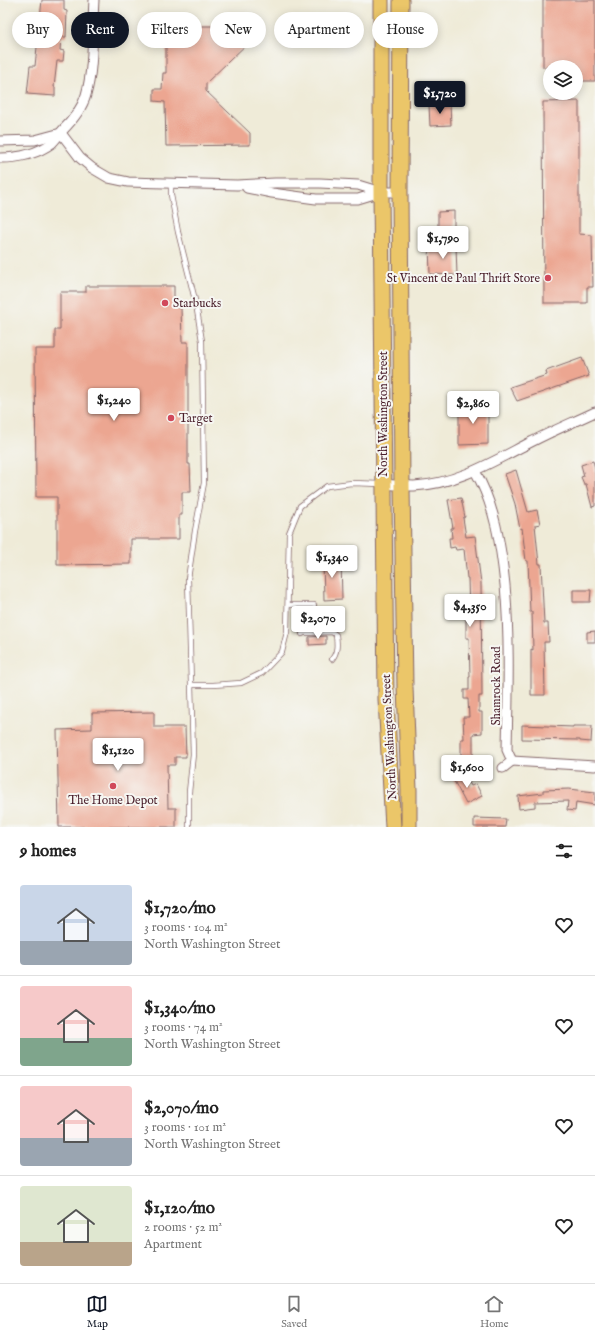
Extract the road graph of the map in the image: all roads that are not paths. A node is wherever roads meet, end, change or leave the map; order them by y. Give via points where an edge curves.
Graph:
1 (94, 0) edge
2 (382, 0) edge
3 (401, 0) edge
4 (93, 12) edge
5 (91, 48) edge
6 (61, 133) junction
7 (0, 141) edge
8 (0, 158) edge
9 (171, 184) junction
10 (238, 185) junction
11 (381, 192) junction
12 (400, 192) junction
13 (595, 412) edge
14 (475, 471) junction
15 (384, 484) junction
16 (402, 486) junction
17 (288, 605) junction
18 (314, 605) dead end
19 (302, 634) dead end
20 (332, 659) dead end
21 (191, 685) junction
22 (512, 761) junction
23 (595, 766) edge
24 (503, 768) dead end
25 (189, 827) edge
26 (393, 827) edge
27 (408, 827) edge

1 - 4 street
2 - 11 main road, North Washington Street
3 - 12 main road, North Washington Street
5 - 6 street via 86,96 74,119
6 - 7 street via 35,140
6 - 8 street via 53,142 28,155
6 - 9 street via 80,158 109,178 128,182
9 - 10 street
9 - 21 lane via 178,232 196,304 202,342 204,483 188,579
10 - 11 street via 320,183 358,185
10 - 11 street via 316,199 358,199
11 - 12 street
11 - 15 main road, North Washington Street
12 - 16 main road, North Washington Street
13 - 14 street
14 - 16 street via 427,485
14 - 22 street, Shamrock Road via 487,496 498,532 503,562 508,650 507,750
15 - 16 street
15 - 17 lane via 352,483 327,486 300,506 290,534
15 - 26 main road, North Washington Street via 386,699
16 - 27 main road, North Washington Street
17 - 18 lane
17 - 21 lane via 287,632 282,652 262,673 241,683
19 - 20 lane via 332,632 336,635 337,644
21 - 25 lane via 193,754
22 - 23 street
22 - 24 street

